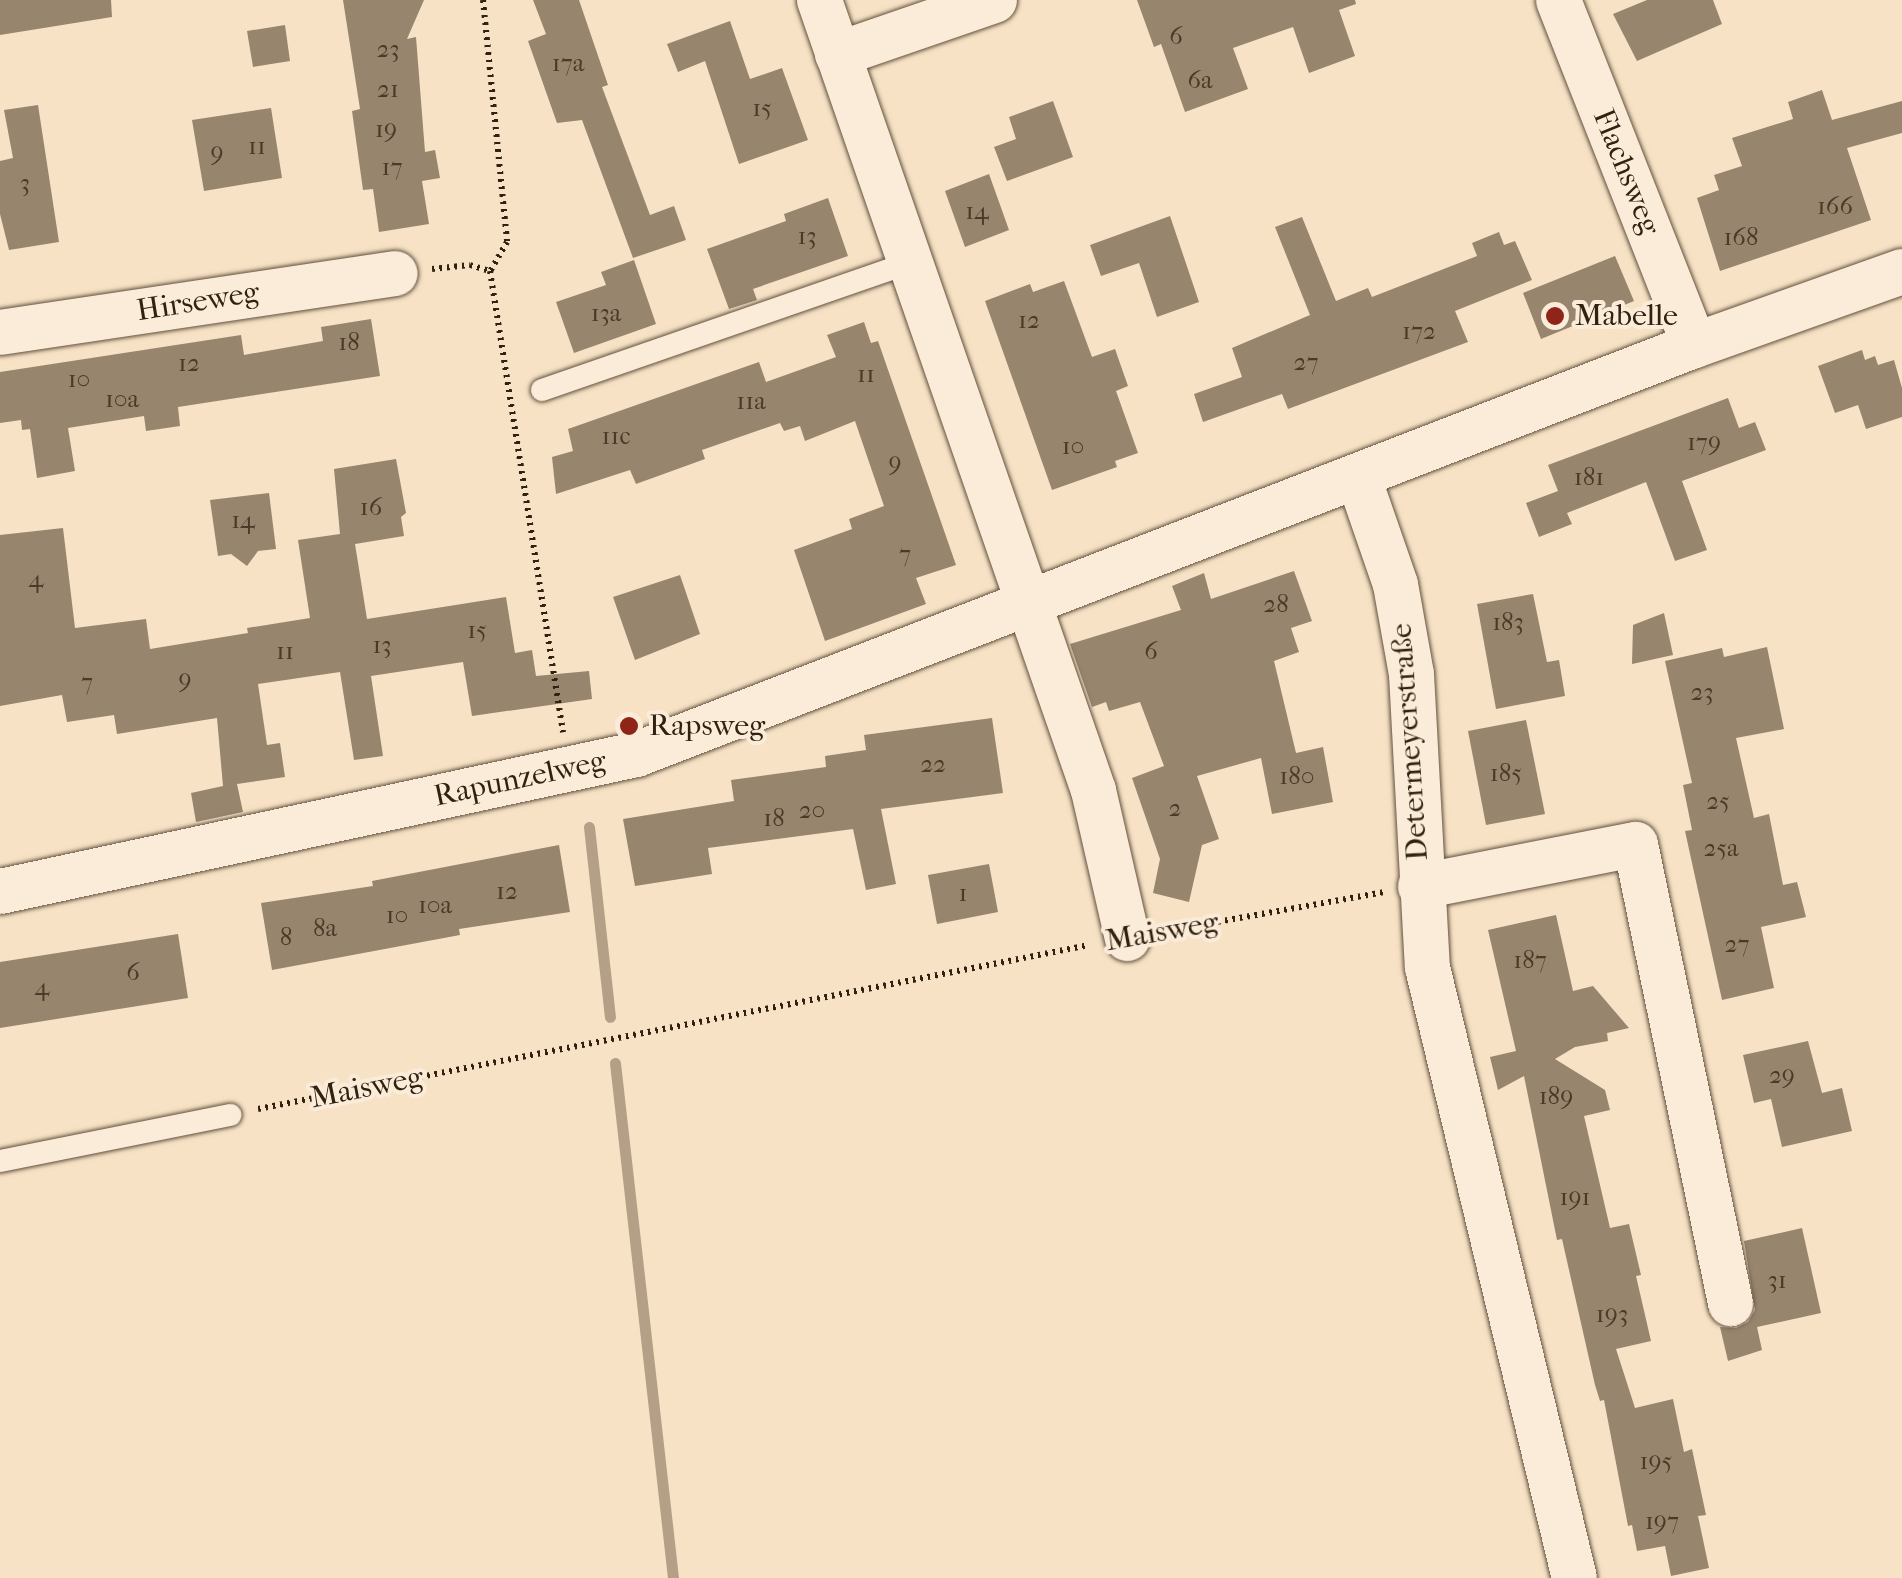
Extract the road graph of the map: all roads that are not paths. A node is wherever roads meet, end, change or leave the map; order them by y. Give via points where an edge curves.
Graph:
1 (819, 0) edge
2 (994, 0) edge
3 (1558, 0) edge
4 (838, 54) junction
5 (911, 262) junction
6 (1902, 271) edge
7 (395, 273) road end
8 (0, 332) edge
9 (1694, 344) junction
10 (542, 390) dead end
11 (1358, 477) junction
12 (1029, 604) junction
13 (1420, 886) junction
14 (0, 891) edge
15 (1127, 938) road end
16 (230, 1115) road end
17 (0, 1160) edge
18 (1730, 1303) dead end
19 (1574, 1578) edge

1 - 4 street
2 - 4 street
3 - 9 street, Flachsweg
4 - 5 street
5 - 10 lane
5 - 12 street
6 - 9 street
7 - 8 street, Hirseweg
9 - 11 street
11 - 12 street, Rapunzelweg
11 - 13 street, Determeyerstraße via 1395,584 1411,674
12 - 14 street, Rapunzelweg via 636,754
12 - 15 street via 1093,790
13 - 18 street via 1635,844
13 - 19 street, Determeyerstraße via 1427,967
16 - 17 lane

